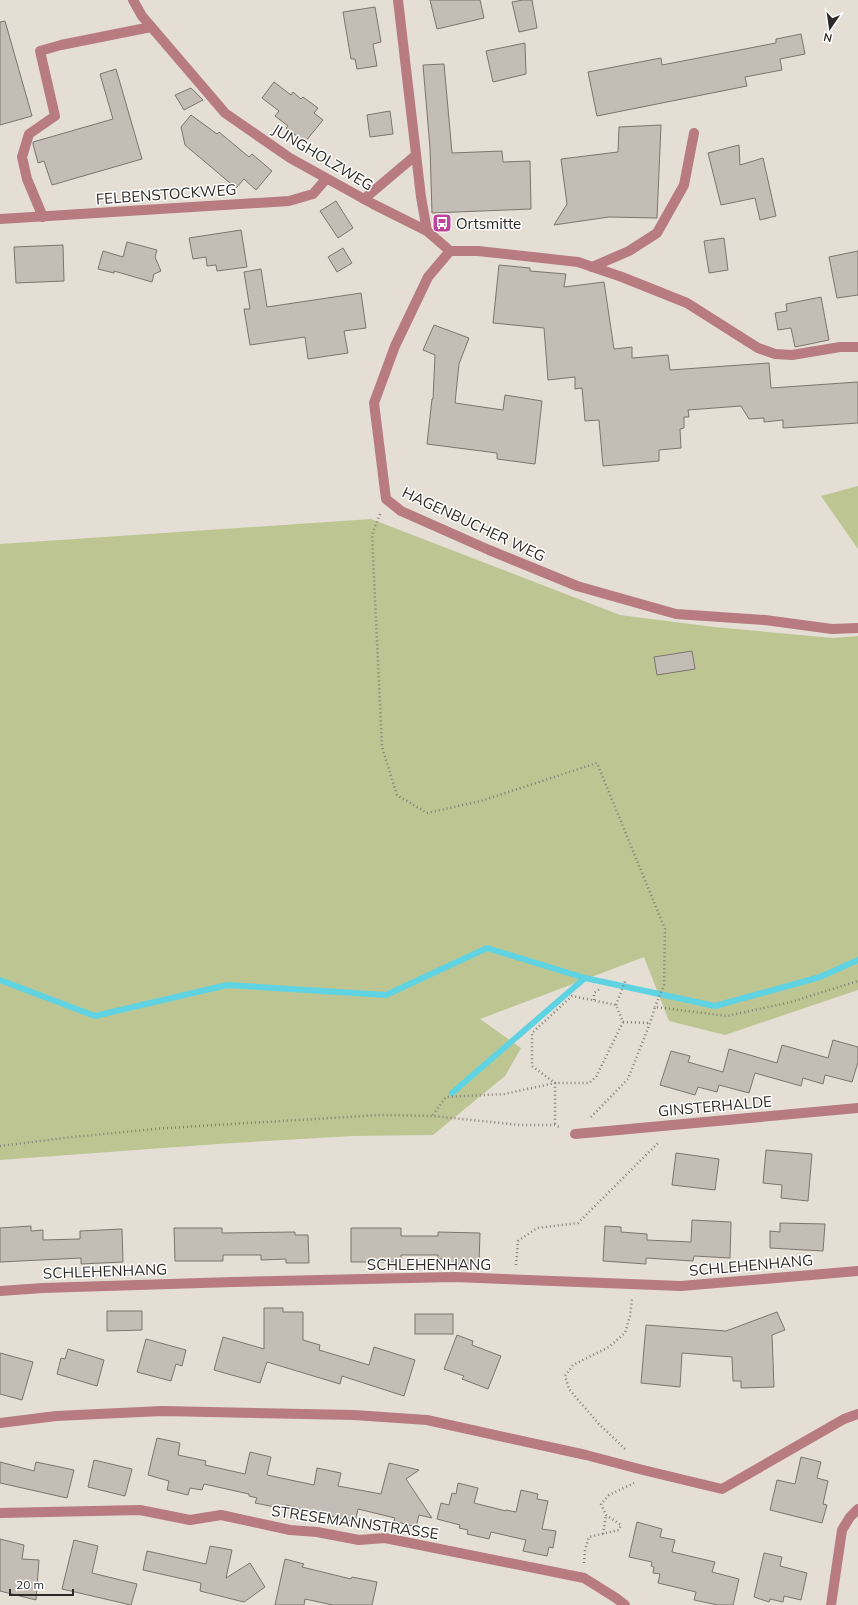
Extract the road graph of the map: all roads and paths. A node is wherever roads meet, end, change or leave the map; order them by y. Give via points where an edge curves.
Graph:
1 (133, 0) edge
2 (398, 0) edge
3 (151, 27) junction
4 (694, 133) dead end
5 (416, 155) junction
6 (326, 179) junction
7 (364, 199) junction
8 (43, 217) junction
9 (0, 219) edge
10 (428, 231) junction
11 (450, 251) junction
12 (592, 267) junction
13 (858, 347) edge
14 (386, 499) junction
15 (858, 628) edge
16 (626, 979) dead end
17 (858, 981) edge
18 (601, 988) dead end
19 (594, 1000) junction
20 (616, 1005) junction
21 (655, 1007) junction
22 (623, 1022) junction
23 (650, 1023) junction
24 (555, 1083) junction
25 (858, 1108) edge
26 (432, 1116) junction
27 (555, 1125) junction
28 (575, 1134) junction
29 (0, 1146) edge
30 (649, 1152) dead end
31 (858, 1271) edge
32 (515, 1280) junction
33 (0, 1292) edge
34 (630, 1316) dead end
35 (858, 1414) edge
36 (0, 1423) edge
37 (627, 1450) dead end
38 (643, 1470) junction
39 (858, 1509) edge
40 (0, 1513) edge
41 (606, 1515) junction
42 (603, 1534) junction
43 (585, 1550) dead end
44 (625, 1605) edge
45 (831, 1605) edge

1 - 3 street, JUNGHOLZWEG
2 - 5 street
3 - 6 street, JUNGHOLZWEG via 225,113 290,158
3 - 8 street via 40,51 55,116 29,134 22,157 27,179
4 - 12 street via 684,186 657,233 629,251
5 - 7 street
5 - 10 street
6 - 7 street, JUNGHOLZWEG
6 - 8 street, FELBENSTOCKWEG via 313,194 289,201
7 - 10 street, JUNGHOLZWEG
8 - 9 street, FELBENSTOCKWEG
10 - 11 street, JUNGHOLZWEG
11 - 12 street via 478,251 570,261
11 - 14 street, HAGENBUCHER WEG via 428,278 396,346 374,404
12 - 13 street via 687,303 758,348 775,354 792,355 840,347
14 - 15 street, HAGENBUCHER WEG via 401,511 577,586 676,614 765,620 832,629
14 - 21 path via 372,535 382,747 397,795 427,813 481,801 597,763 665,929 664,985
16 - 20 path
17 - 21 path via 791,1002 727,1016
18 - 19 path via 594,993
19 - 20 path
19 - 24 path via 572,996 532,1033 532,1066
20 - 22 path
21 - 23 path
22 - 23 path
22 - 24 path via 596,1078 589,1083
23 - 28 path via 628,1079
24 - 26 path via 504,1094 446,1097
24 - 27 path
25 - 28 street, GINSTERHALDE
26 - 27 path via 520,1125
26 - 29 path via 380,1115 166,1128
27 - 28 path
30 - 32 path via 578,1223 537,1228 518,1241
31 - 32 street, SCHLEHENHANG via 681,1286
32 - 33 street, SCHLEHENHANG via 454,1277 233,1282 43,1288
34 - 37 path via 624,1333 619,1338 609,1347 573,1365 565,1376 569,1389 579,1401
35 - 38 street via 844,1419 722,1489
36 - 38 street via 56,1416 162,1411 369,1416 427,1420
38 - 41 path via 639,1481 609,1495 601,1504
39 - 45 street via 842,1530
40 - 44 street, STRESEMANNSTRASSE via 140,1510 190,1520 221,1515 290,1530 359,1540 385,1538 584,1578
41 - 42 path
41 - 42 path via 621,1525 619,1530
42 - 43 path via 589,1537

